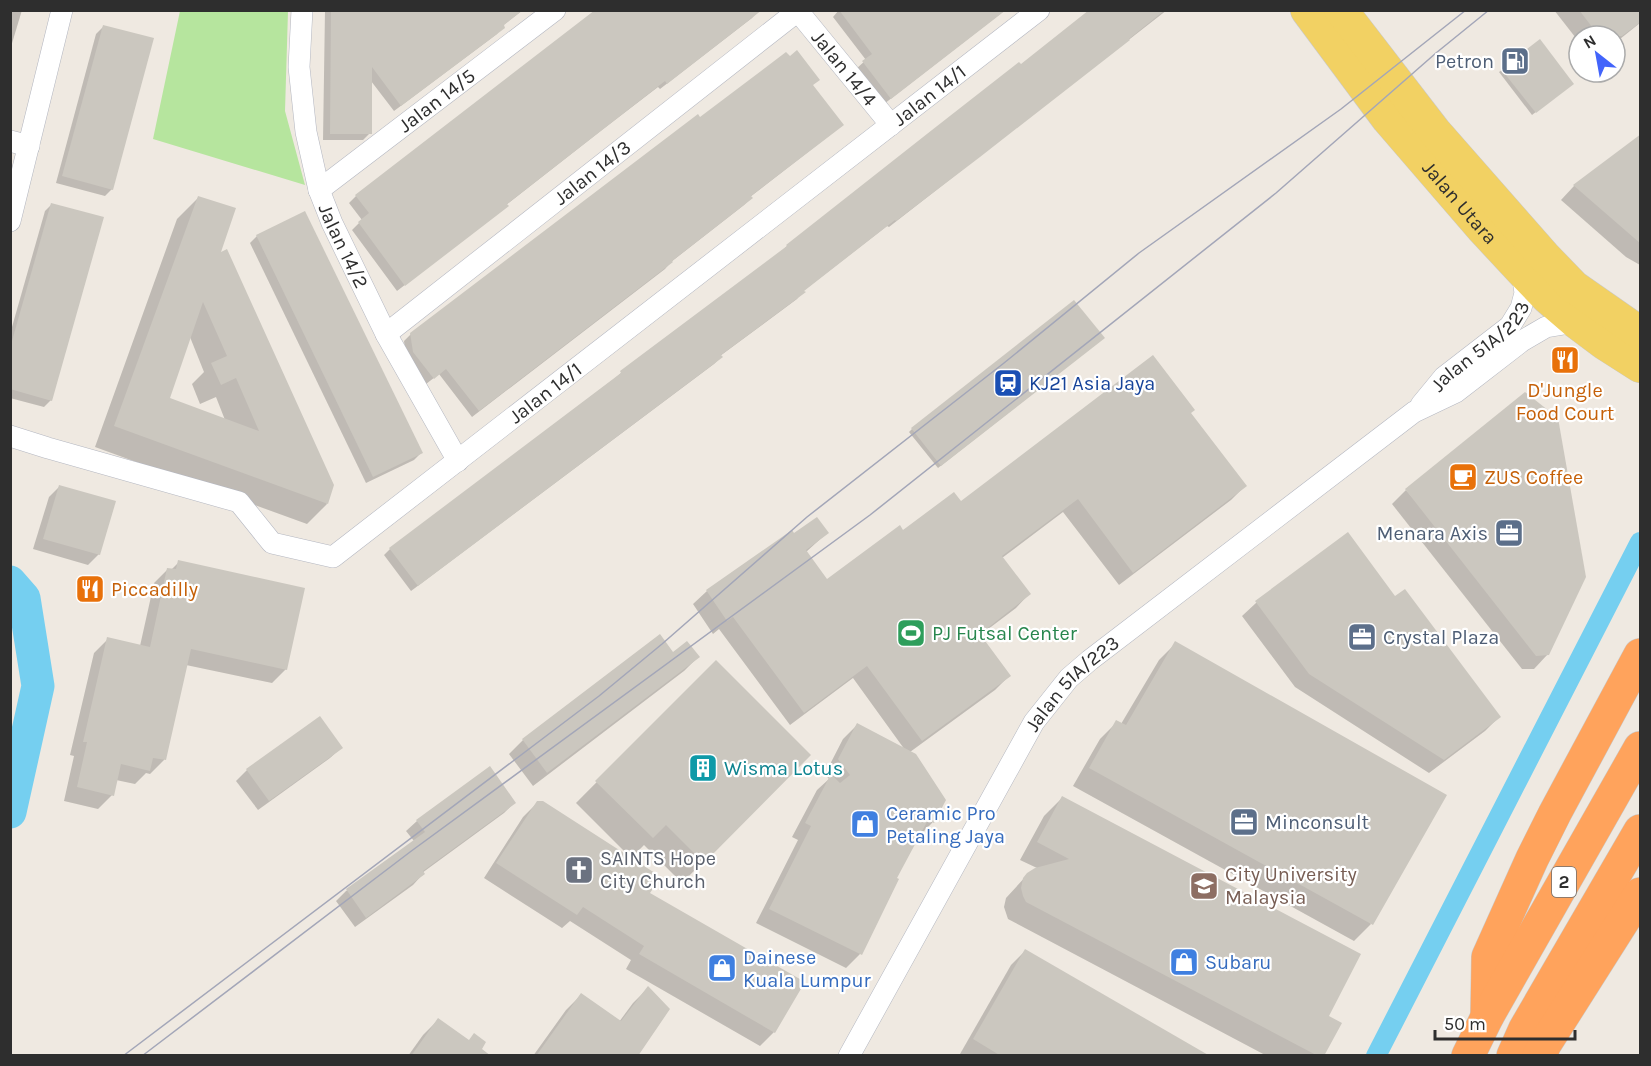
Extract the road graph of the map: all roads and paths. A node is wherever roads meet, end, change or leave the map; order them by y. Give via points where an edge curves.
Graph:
1 (62, 10) edge
2 (302, 10) edge
3 (555, 10) edge
4 (1039, 10) edge
5 (1307, 10) edge
6 (1341, 10) edge
7 (798, 11) edge
8 (891, 125) junction
9 (20, 143) edge
10 (319, 190) junction
11 (10, 221) edge
12 (1522, 271) junction
13 (1576, 322) junction
14 (1641, 333) edge
15 (386, 334) junction
16 (1641, 366) edge
17 (1414, 412) junction
18 (10, 436) edge
19 (458, 461) junction
20 (1641, 655) edge
21 (1641, 748) edge
22 (1641, 831) edge
23 (1641, 894) edge
24 (1487, 1017) junction
25 (849, 1056) edge
26 (1468, 1056) edge
27 (1513, 1056) edge
28 (1539, 1056) edge

1 - 9 street
2 - 10 street, Jalan 14/2 via 299,67 306,132
3 - 10 street, Jalan 14/5
4 - 8 street, Jalan 14/1
5 - 12 main road, Jalan Utara via 1388,119
6 - 14 main road, Jalan Utara via 1435,132 1544,256 1574,287
7 - 8 street, Jalan 14/4
7 - 15 street, Jalan 14/3
8 - 19 street, Jalan 14/1
9 - 11 street
10 - 15 street, Jalan 14/2
12 - 13 main road, Jalan Utara
12 - 17 street, Jalan 51A/223 via 1525,293 1510,326 1444,377
13 - 16 main road, Jalan Utara
13 - 17 street, Jalan 51A/223 via 1546,327 1522,340 1456,392
15 - 19 street, Jalan 14/2
17 - 25 street, Jalan 51A/223 via 1069,678 1034,722
18 - 19 street, Jalan 14/1 via 239,502 272,543 333,557
20 - 24 highway via 1550,822 1488,957
21 - 24 highway, 2
22 - 27 highway, 2
23 - 28 highway
24 - 26 highway, 2

